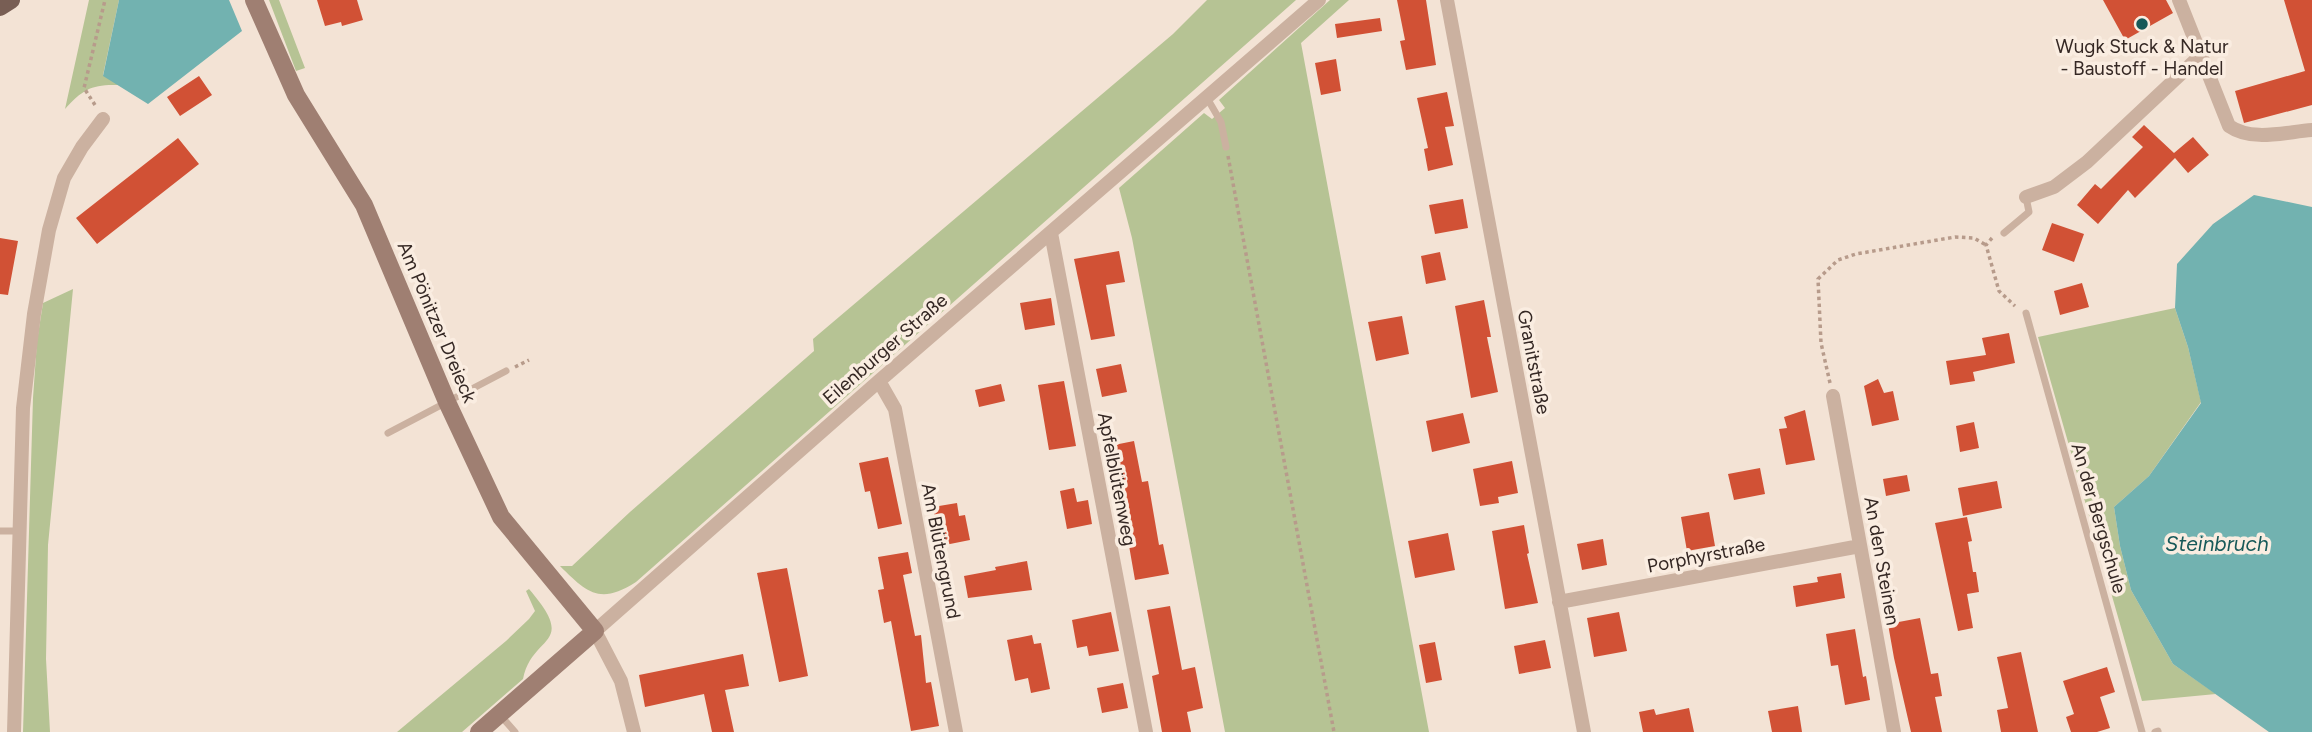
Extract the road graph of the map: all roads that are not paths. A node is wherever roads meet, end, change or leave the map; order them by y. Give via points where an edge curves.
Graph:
1 (11, 0) edge
2 (254, 0) edge
3 (1320, 0) edge
4 (1447, 0) edge
5 (2179, 0) edge
6 (0, 7) edge
7 (2201, 55) junction
8 (1207, 98) junction
9 (103, 119) road end
10 (2312, 130) edge
11 (1226, 147) road end
12 (2026, 197) joint
13 (1051, 233) junction
14 (2004, 233) road end
15 (2026, 313) road end
16 (506, 371) dead end
17 (879, 381) junction
18 (1833, 396) road end
19 (447, 402) junction
20 (388, 433) dead end
21 (0, 531) edge
22 (19, 531) junction
23 (1860, 545) junction
24 (1559, 602) junction
25 (595, 631) junction
26 (500, 714) junction
27 (14, 732) edge
28 (479, 732) edge
29 (515, 732) edge
30 (634, 732) edge
31 (956, 732) edge
32 (1146, 732) edge
33 (1584, 732) edge
34 (1894, 732) edge
35 (2141, 732) edge

1 - 6 main road
2 - 19 street, Am Pönitzer Dreieck via 296,95 364,205
3 - 8 street, Eilenburger Straße
4 - 24 street, Granitstraße
5 - 7 street
7 - 10 street via 2229,126 2239,133
7 - 12 street via 2077,170 2054,187
8 - 11 lane via 1221,122
8 - 13 street, Eilenburger Straße
9 - 22 street via 64,178 49,230 23,408
12 - 14 lane via 2029,212
13 - 17 street, Eilenburger Straße
13 - 32 street, Apfelblütenweg
15 - 35 lane, An der Bergschule
16 - 19 lane
17 - 25 street, Eilenburger Straße
17 - 31 street, Am Blütengrund via 895,409
18 - 23 street, An den Steinen
19 - 20 lane
19 - 25 street, Am Pönitzer Dreieck via 501,517
21 - 22 lane
22 - 27 street
23 - 24 street, Porphyrstraße
23 - 34 street, An den Steinen
24 - 33 street, Granitstraße
25 - 26 street, Eilenburger Straße
25 - 30 street via 621,681
26 - 28 street, Eilenburger Straße
26 - 29 lane

